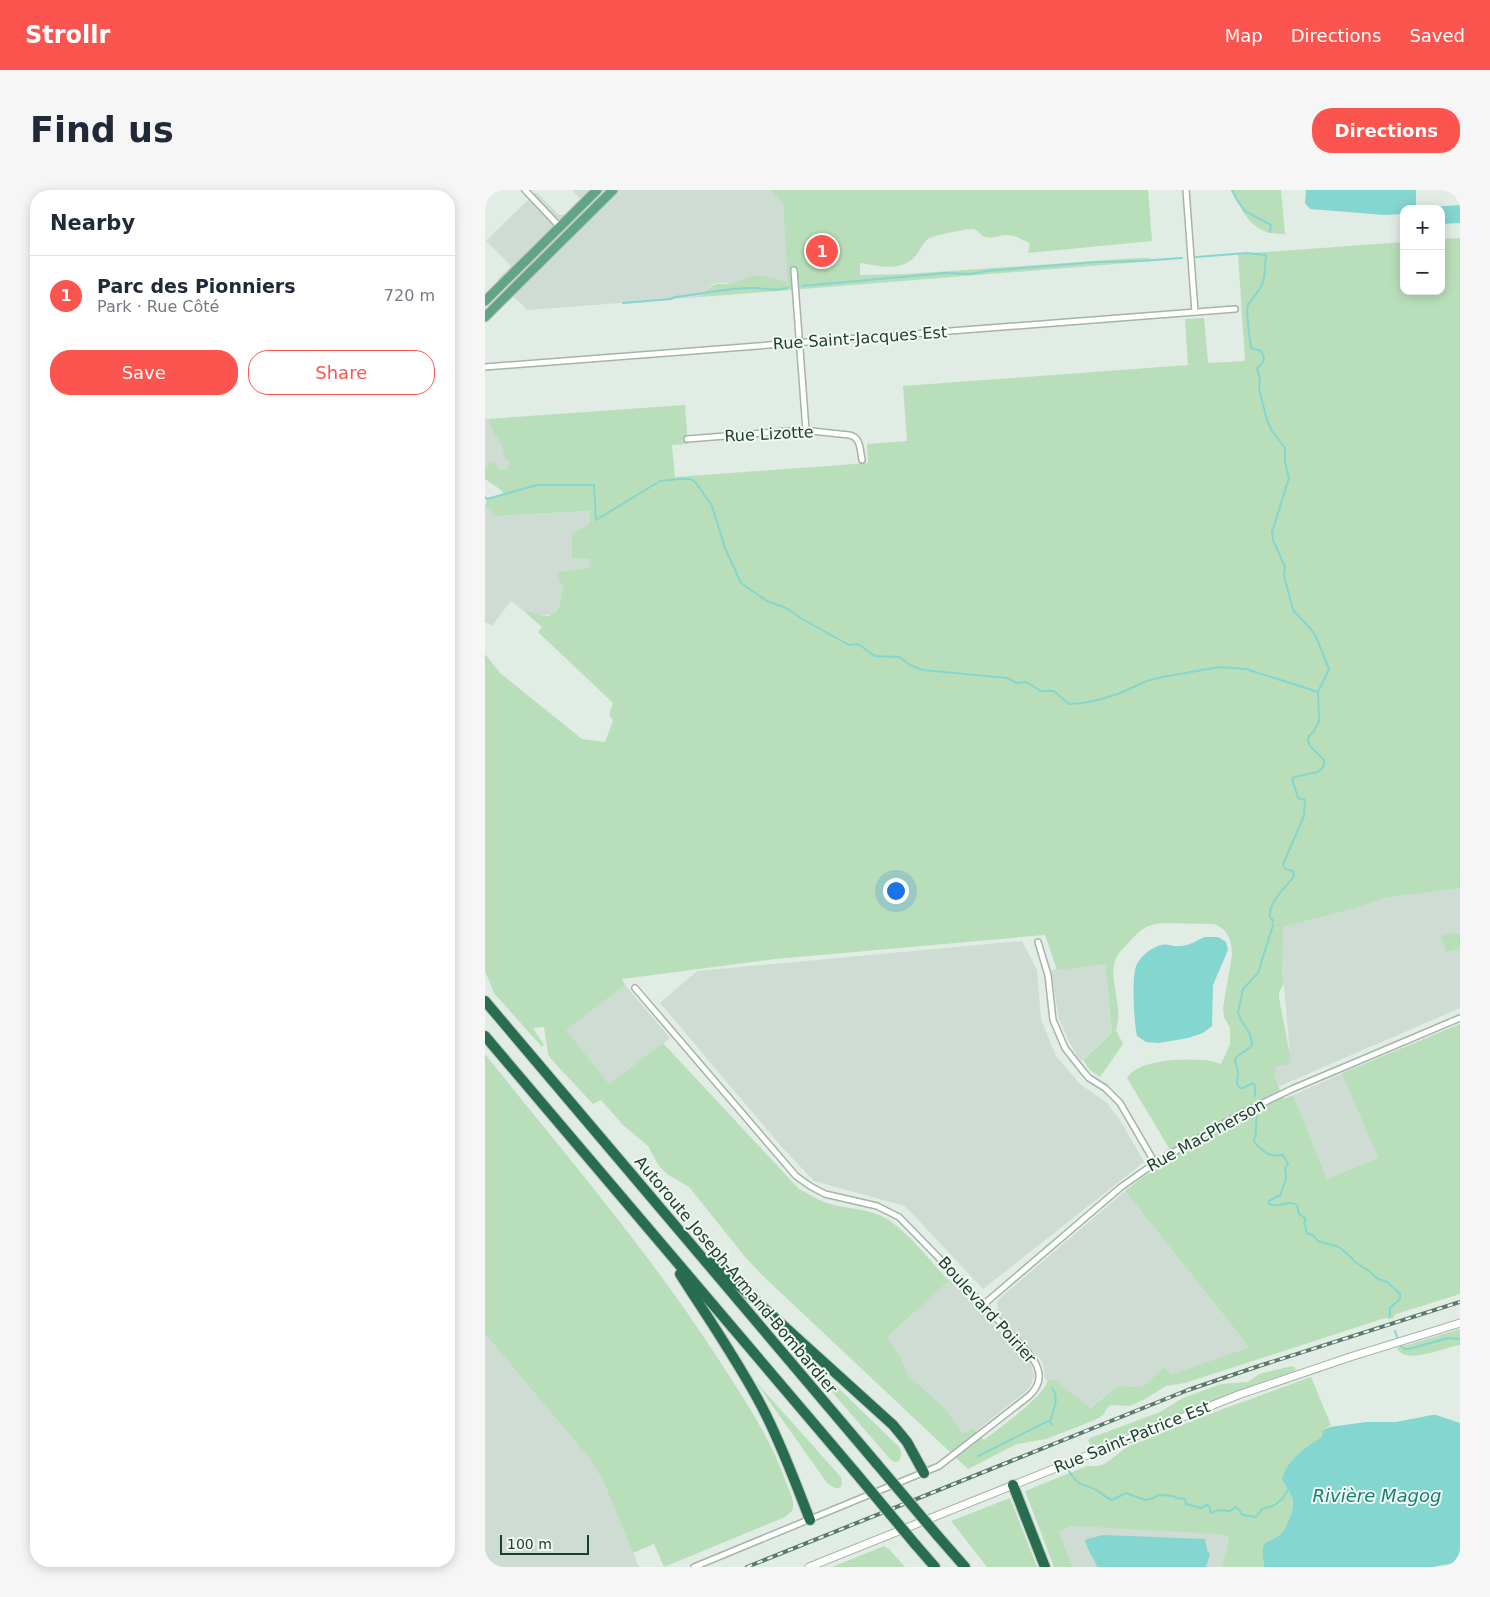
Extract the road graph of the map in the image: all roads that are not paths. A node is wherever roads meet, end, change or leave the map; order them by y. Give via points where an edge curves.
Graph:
1 (525, 190) edge
2 (597, 190) edge
3 (613, 190) edge
4 (1186, 190) edge
5 (560, 227) junction
6 (794, 270) dead end
7 (485, 301) edge
8 (1235, 309) dead end
9 (1195, 312) junction
10 (485, 317) edge
11 (800, 342) junction
12 (485, 367) edge
13 (806, 430) junction
14 (687, 439) dead end
15 (862, 460) dead end
16 (1038, 942) dead end
17 (635, 988) dead end
18 (485, 1001) edge
19 (1460, 1018) edge
20 (485, 1036) edge
21 (1155, 1163) junction
22 (687, 1240) junction
23 (659, 1241) junction
24 (983, 1305) junction
25 (1460, 1323) edge
26 (924, 1473) junction
27 (1013, 1485) junction
28 (810, 1520) junction
29 (694, 1567) edge
30 (809, 1567) edge
31 (935, 1567) edge
32 (965, 1567) edge
33 (1045, 1567) edge

1 - 5 street
2 - 5 main road
3 - 10 main road
4 - 9 street
5 - 7 main road
6 - 11 street
8 - 9 street, Rue Saint-Jacques Est
9 - 11 street, Rue Saint-Jacques Est
11 - 12 street, Rue Saint-Jacques Est
11 - 13 street
13 - 14 street, Rue Lizotte
13 - 15 street, Rue Lizotte via 854,436 859,441
16 - 21 street via 1048,975 1053,1020 1065,1048 1083,1071 1120,1103
17 - 24 street, Boulevard Poirier via 796,1176 825,1194 877,1206 899,1217
18 - 22 highway, Autoroute Joseph-Armand-Bombardier
19 - 21 street, Rue MacPherson via 1292,1088
20 - 23 highway
21 - 24 street, Rue MacPherson via 1125,1184
22 - 26 highway via 893,1425 907,1442
22 - 32 highway, Autoroute Joseph-Armand-Bombardier, bridge
23 - 28 highway via 733,1355 762,1407
23 - 31 highway, bridge
24 - 26 street, Boulevard Poirier via 1036,1362 1039,1371 1037,1385 1029,1396 949,1460
25 - 27 street, Rue Saint-Patrice Est via 1251,1391
26 - 28 street, Boulevard Poirier
27 - 30 street, Rue Saint-Patrice Est
27 - 33 highway
28 - 29 street, Boulevard Poirier

